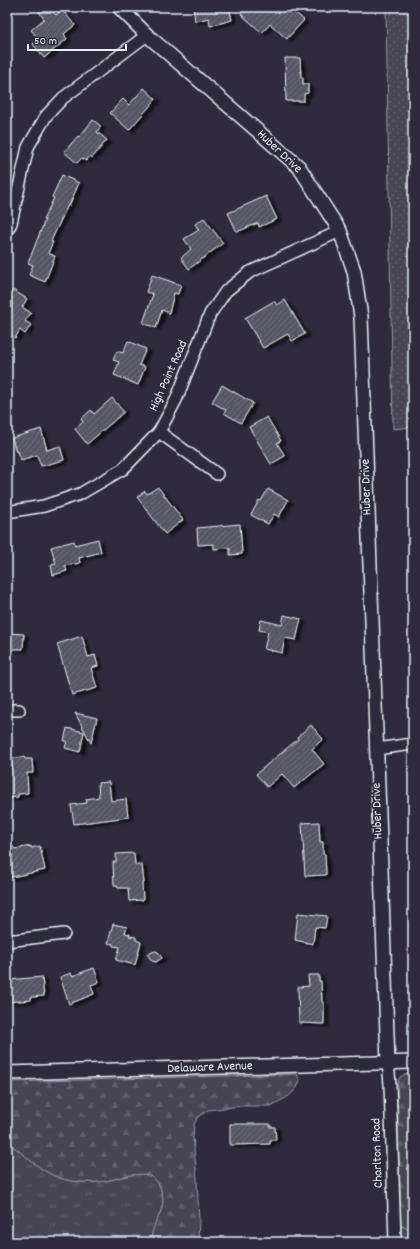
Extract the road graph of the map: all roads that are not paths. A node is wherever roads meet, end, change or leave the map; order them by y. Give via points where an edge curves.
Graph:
1 (119, 7) edge
2 (147, 35) junction
3 (340, 231) junction
4 (7, 232) edge
5 (159, 432) junction
6 (217, 474) dead end
7 (7, 512) edge
8 (7, 710) edge
9 (19, 710) dead end
10 (413, 744) edge
11 (376, 749) junction
12 (64, 934) dead end
13 (7, 941) edge
14 (388, 1062) junction
15 (413, 1062) edge
16 (7, 1073) edge
17 (395, 1242) edge

1 - 2 street, Huber Drive
2 - 3 street, Huber Drive via 299,167
2 - 4 street via 63,98 46,116 28,147
3 - 5 street, High Point Road via 250,272 226,291 210,314 176,400
3 - 11 street, Huber Drive via 354,271 361,317
5 - 6 street
5 - 7 street, High Point Road via 123,469 80,494 44,506
8 - 9 street
10 - 11 street
11 - 14 street, Huber Drive
12 - 13 street
14 - 15 street, Delaware Avenue
14 - 16 street, Delaware Avenue
14 - 17 street, Charlton Road

